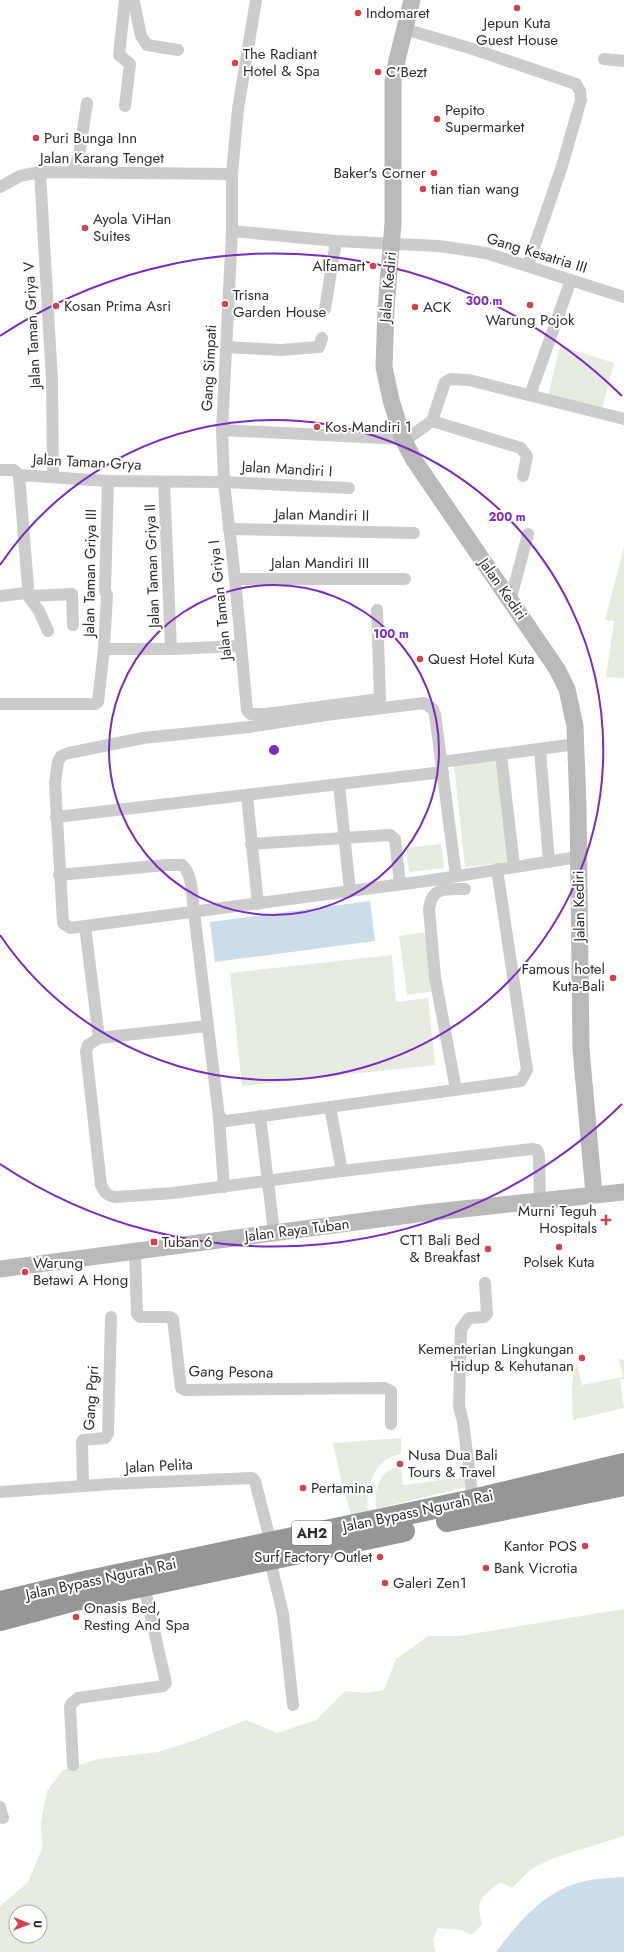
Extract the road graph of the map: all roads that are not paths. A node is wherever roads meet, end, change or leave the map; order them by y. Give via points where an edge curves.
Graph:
1 (125, 0) edge
2 (130, 0) edge
3 (256, 0) edge
4 (412, 0) edge
5 (404, 28) junction
6 (178, 50) dead end
7 (604, 60) dead end
8 (624, 61) edge
9 (87, 103) dead end
10 (125, 106) dead end
11 (40, 172) junction
12 (73, 172) junction
13 (232, 174) junction
14 (0, 187) edge
15 (232, 231) junction
16 (336, 241) junction
17 (392, 244) junction
18 (528, 265) junction
19 (571, 280) junction
20 (624, 297) edge
21 (325, 309) dead end
22 (322, 338) dead end
23 (226, 348) junction
24 (530, 395) junction
25 (624, 419) edge
26 (432, 421) junction
27 (222, 430) junction
28 (404, 440) junction
29 (0, 470) edge
30 (19, 475) junction
31 (53, 476) junction
32 (524, 476) dead end
33 (108, 481) junction
34 (164, 482) junction
35 (224, 482) junction
36 (349, 488) dead end
37 (229, 529) junction
38 (414, 533) dead end
39 (528, 534) dead end
40 (235, 579) junction
41 (406, 579) dead end
42 (28, 594) junction
43 (0, 596) edge
44 (511, 598) junction
45 (378, 610) dead end
46 (73, 625) dead end
47 (48, 631) dead end
48 (241, 646) junction
49 (104, 649) junction
50 (171, 649) junction
51 (0, 704) edge
52 (267, 719) junction
53 (576, 744) junction
54 (540, 750) junction
55 (501, 754) junction
56 (442, 767) junction
57 (339, 785) junction
58 (247, 796) junction
59 (56, 817) junction
60 (344, 837) junction
61 (252, 844) junction
62 (578, 857) junction
63 (549, 862) junction
64 (514, 866) junction
65 (497, 869) junction
66 (59, 875) junction
67 (456, 876) junction
68 (400, 884) junction
69 (465, 889) dead end
70 (350, 891) junction
71 (258, 904) junction
72 (194, 912) junction
73 (85, 926) junction
74 (207, 1026) junction
75 (99, 1038) junction
76 (456, 1090) junction
77 (330, 1107) junction
78 (260, 1116) junction
79 (219, 1118) junction
80 (342, 1171) junction
81 (268, 1181) junction
82 (224, 1186) junction
83 (624, 1192) edge
84 (594, 1194) junction
85 (540, 1201) junction
86 (274, 1232) junction
87 (135, 1253) junction
88 (0, 1269) edge
89 (485, 1283) dead end
90 (111, 1317) dead end
91 (391, 1424) dead end
92 (624, 1464) edge
93 (624, 1485) edge
94 (83, 1486) junction
95 (0, 1492) edge
96 (473, 1500) junction
97 (270, 1551) junction
98 (144, 1586) junction
99 (0, 1602) edge
100 (0, 1620) edge
101 (293, 1705) dead end
102 (74, 1764) dead end

1 - 10 street via 119,55 130,64
2 - 6 street via 134,2 142,36 147,45
3 - 13 street via 238,108
4 - 5 main road, Jalan Kediri
5 - 17 main road, Jalan Kediri via 394,81
5 - 18 street via 576,84 580,91 581,100 562,166
7 - 8 street
9 - 12 street via 79,156
11 - 12 street, Jalan Karang Tenget
11 - 14 street, Jalan Karang Tenget via 20,176
11 - 31 street, Jalan Taman Griya V via 52,381
12 - 13 street, Jalan Karang Tenget
13 - 15 street
15 - 16 street
15 - 23 street, Gang Simpati
16 - 17 street
16 - 21 street
17 - 18 street, Gang Kesatria III via 439,246 486,253
17 - 28 main road, Jalan Kediri via 384,367
18 - 19 street, Gang Kesatria III
19 - 20 street, Gang Kesatria III
19 - 24 street
22 - 23 street via 319,347 281,350
23 - 27 street, Gang Simpati
24 - 25 street
24 - 26 street via 469,380 447,380
26 - 28 street
26 - 32 street via 521,448 527,456
27 - 28 street
27 - 35 street, Gang Simpati
28 - 44 main road, Jalan Kediri via 414,460 460,528
29 - 30 street via 14,470
30 - 31 street, Jalan Taman Grya
30 - 42 street, Jalan Taman Grya
31 - 33 street, Jalan Taman Grya
33 - 34 street, Jalan Taman Grya
33 - 49 street, Jalan Taman Griya III
34 - 35 street, Jalan Taman Grya
34 - 50 street, Jalan Taman Griya II
35 - 36 street, Jalan Mandiri I
35 - 37 street, Jalan Taman Griya I
37 - 38 street, Jalan Mandiri II
37 - 40 street, Jalan Taman Griya I
39 - 44 street
40 - 41 street, Jalan Mandiri III
40 - 48 street, Jalan Taman Griya I
42 - 43 street
42 - 46 street via 72,594
42 - 47 street
44 - 53 main road, Jalan Kediri via 567,689
45 - 52 street via 380,699
48 - 50 street, Jalan Taman Griya III
48 - 52 street, Jalan Taman Griya I via 246,710 250,714
49 - 50 street, Jalan Taman Griya III
49 - 51 street via 97,704
52 - 56 street via 326,715 424,703 433,709 435,714
52 - 59 street via 95,746 61,756 55,784
53 - 54 street
53 - 62 main road, Jalan Kediri
54 - 55 street
54 - 63 street
55 - 56 street
55 - 64 street
56 - 57 street
56 - 67 street
57 - 58 street
57 - 60 street
58 - 59 street
58 - 61 street
59 - 66 street
60 - 61 street
60 - 68 street via 392,835 395,838
60 - 70 street
61 - 71 street
62 - 63 street
62 - 84 main road, Jalan Kediri via 581,1049
63 - 64 street
64 - 65 street
65 - 67 street
65 - 76 street via 527,1070 521,1081
66 - 72 street via 182,865 189,880
66 - 73 street via 63,923 70,928
67 - 68 street
68 - 70 street
69 - 76 street via 440,890 434,893 429,909 435,976
70 - 71 street
71 - 72 street
72 - 73 street
72 - 74 street
73 - 75 street
74 - 75 street
74 - 79 street
75 - 82 street via 92,1042 86,1051 104,1193 116,1197
76 - 77 street
77 - 78 street
77 - 80 street
78 - 79 street via 226,1121
78 - 81 street
79 - 82 street
80 - 81 street
80 - 85 street via 532,1149 537,1150 539,1155
81 - 82 street
81 - 86 street
83 - 84 main road, Jalan Raya Tuban
84 - 85 main road, Jalan Raya Tuban
85 - 86 main road, Jalan Raya Tuban
86 - 87 main road, Jalan Raya Tuban
87 - 88 main road, Jalan Raya Tuban
87 - 91 street, Gang Pesona via 137,1314 140,1317 173,1319 181,1388 386,1388 392,1398
89 - 96 street via 487,1314 484,1317 469,1318 461,1329 459,1406
90 - 94 street, Gang Pgri via 108,1434 105,1438 82,1442
92 - 96 highway, Jalan Bypass Ngurah Rai / AH2
93 - 97 highway, Jalan Bypass Ngurah Rai / AH2
94 - 95 street, Jalan Pelita
94 - 97 street, Jalan Pelita via 252,1478 255,1481
96 - 97 highway, Jalan Bypass Ngurah Rai / AH2
97 - 98 highway, Jalan Bypass Ngurah Rai / AH2
97 - 99 highway, Jalan Bypass Ngurah Rai / AH2 via 84,1582
97 - 101 street via 283,1614
98 - 100 highway, Jalan Bypass Ngurah Rai / AH2 via 71,1601
98 - 102 street via 166,1683 164,1686 78,1698 72,1703 70,1707

